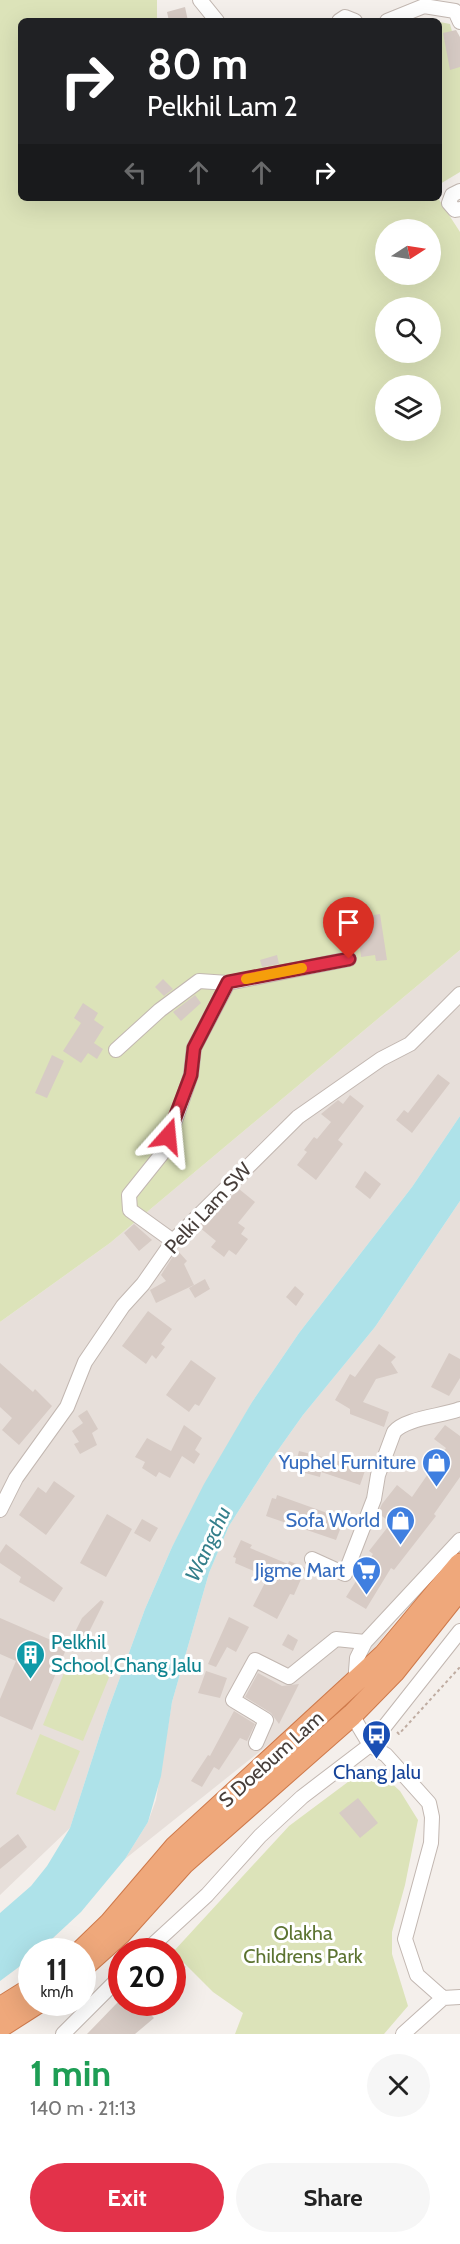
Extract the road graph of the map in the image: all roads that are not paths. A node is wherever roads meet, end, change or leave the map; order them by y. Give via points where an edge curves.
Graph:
1 (200, 0) edge
2 (215, 18) edge
3 (394, 18) edge
4 (460, 22) edge
5 (460, 191) edge
6 (460, 209) edge
7 (349, 959) dead end
8 (228, 982) junction
9 (460, 994) edge
10 (116, 1050) dead end
11 (173, 1241) junction
12 (460, 1409) edge
13 (0, 1510) edge
14 (460, 1540) edge
15 (312, 1559) dead end
16 (460, 1564) edge
17 (460, 1589) edge
18 (460, 1631) edge
19 (365, 1642) junction
20 (355, 1684) junction
21 (352, 1715) junction
22 (256, 1743) dead end
23 (370, 1745) junction
24 (94, 1938) edge
25 (160, 1938) edge
26 (96, 1955) edge
27 (108, 1989) edge
28 (460, 1996) edge
29 (18, 1997) edge
30 (443, 1998) junction
31 (0, 2008) edge
32 (18, 2015) edge
33 (0, 2027) edge
34 (63, 2034) edge
35 (403, 2034) edge

1 - 2 street
3 - 4 street via 424,6 455,11
5 - 6 street via 448,203 455,210
7 - 8 street
8 - 10 street via 199,981
8 - 11 street via 194,1048 191,1075 165,1150 129,1195 130,1210
9 - 11 street, Pelki Lam SW via 410,1044 381,1059 298,1118
11 - 13 street, Pelki Lam SW via 85,1362 67,1407 16,1478
12 - 15 street via 413,1421 394,1432 345,1574
14 - 19 street
16 - 20 highway, S Doebum Lam
17 - 21 highway, S Doebum Lam via 394,1672
18 - 23 street
19 - 20 street via 357,1658
19 - 22 street via 336,1639 289,1677 255,1660 234,1700 266,1720
20 - 24 highway, S Doebum Lam via 175,1847
21 - 23 street
21 - 26 highway, S Doebum Lam via 184,1863
23 - 25 street via 277,1820
23 - 30 street via 387,1755 429,1803 431,1843 405,1940 417,1975
27 - 34 street
28 - 30 street
29 - 31 highway
30 - 35 street
32 - 33 highway

